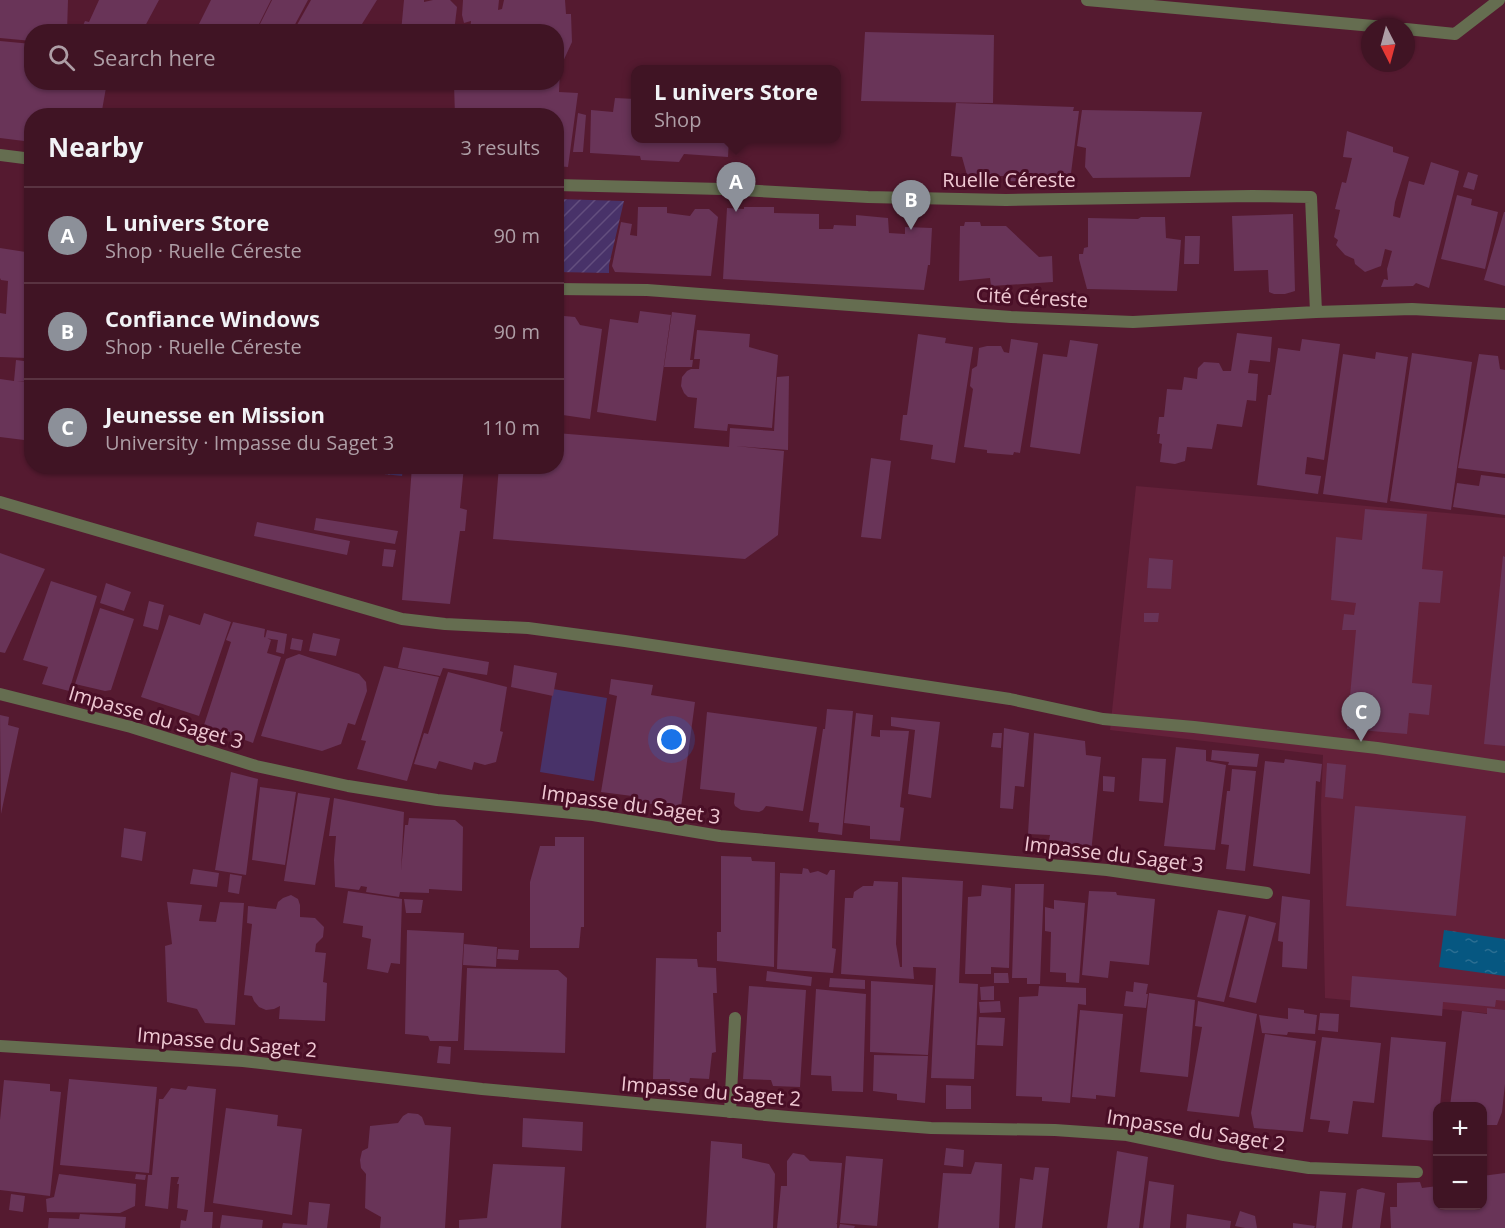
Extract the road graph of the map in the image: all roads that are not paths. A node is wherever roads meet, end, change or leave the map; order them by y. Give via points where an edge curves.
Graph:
1 (1087, 0) edge
2 (1499, 0) edge
3 (1213, 5) edge
4 (1361, 24) edge
5 (1415, 30) edge
6 (0, 155) edge
7 (24, 158) edge
8 (564, 185) edge
9 (564, 288) edge
10 (1316, 312) junction
11 (1505, 314) edge
12 (0, 502) edge
13 (0, 694) edge
14 (1505, 767) edge
15 (1267, 893) dead end
16 (735, 1018) dead end
17 (0, 1046) edge
18 (730, 1113) junction
19 (1417, 1172) dead end

1 - 3 street
2 - 5 street via 1455,34
3 - 4 street
6 - 7 street
8 - 10 street, Ruelle Céreste via 983,199 1311,197
9 - 10 street, Cité Céreste via 646,290 1134,322
10 - 11 street, Cité Céreste via 1412,309
12 - 14 street via 402,619 539,629 1010,699 1103,719 1377,748
13 - 15 street, Impasse du Saget 3 via 131,727 256,766 437,800 593,816 720,836 1107,870
16 - 18 street
17 - 18 street, Impasse du Saget 2 via 243,1061
18 - 19 street, Impasse du Saget 2 via 931,1128 1127,1135 1309,1168

